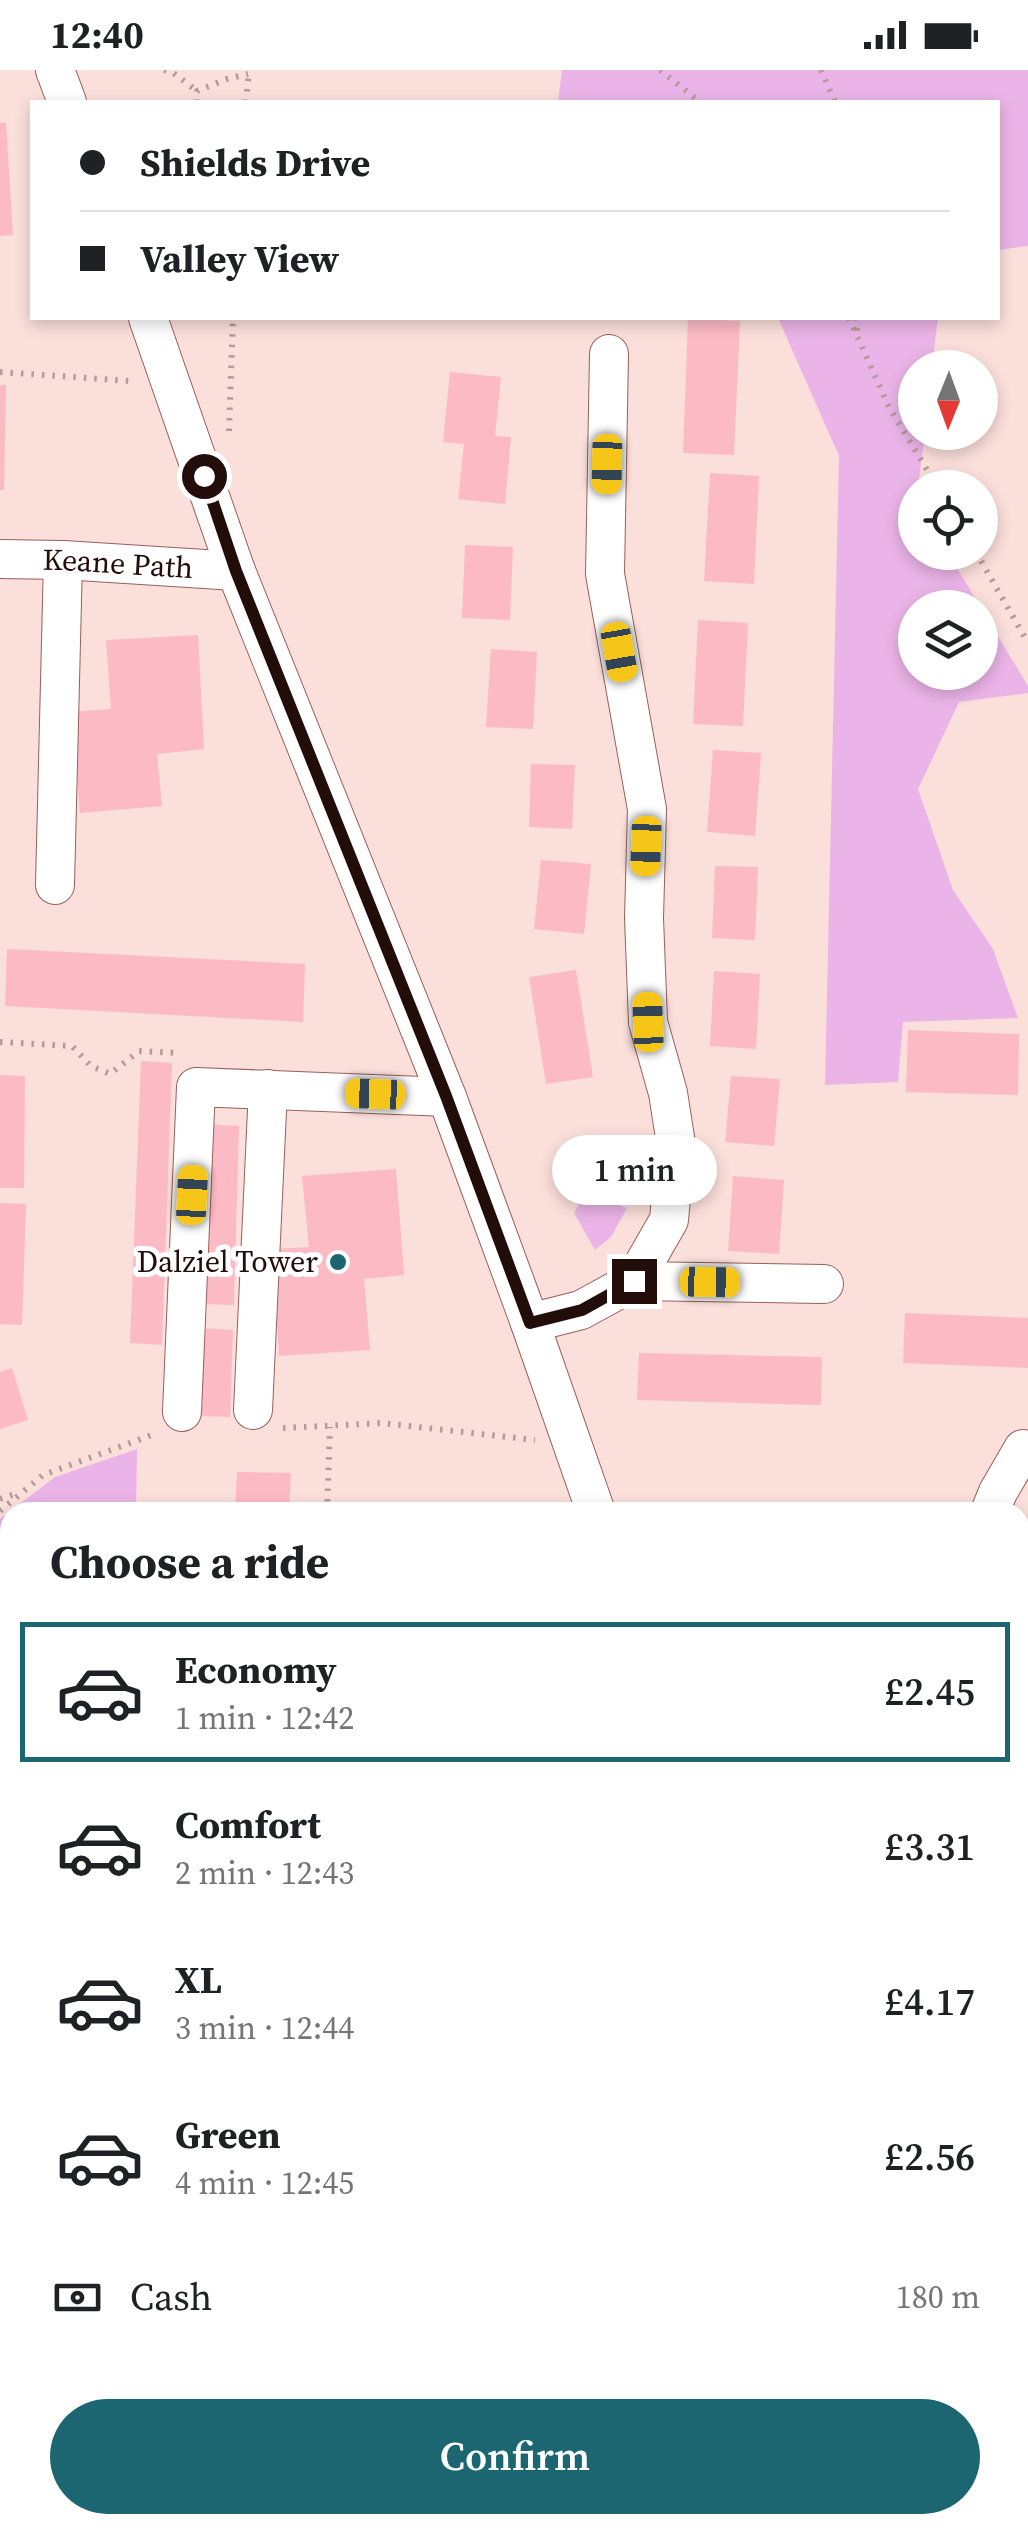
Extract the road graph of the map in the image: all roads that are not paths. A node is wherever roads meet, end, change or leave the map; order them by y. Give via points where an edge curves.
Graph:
1 (55, 70) edge
2 (66, 100) edge
3 (149, 320) edge
4 (609, 354) dead end
5 (0, 559) edge
6 (63, 560) junction
7 (236, 571) junction
8 (55, 885) dead end
9 (268, 1089) junction
10 (446, 1096) junction
11 (634, 1281) junction
12 (824, 1284) dead end
13 (530, 1323) junction
14 (253, 1410) dead end
15 (182, 1412) dead end
16 (1023, 1450) dead end
17 (593, 1502) edge
18 (994, 1502) edge

1 - 2 street
3 - 7 street
4 - 11 street via 605,574 647,809 648,1022 676,1144 669,1220
5 - 6 street, Keane Path
6 - 7 street, Keane Path
6 - 8 street
7 - 10 street
9 - 10 street
9 - 14 street
9 - 15 street via 196,1086
10 - 13 street
11 - 12 street
11 - 13 street via 582,1310
13 - 17 street
16 - 18 street

